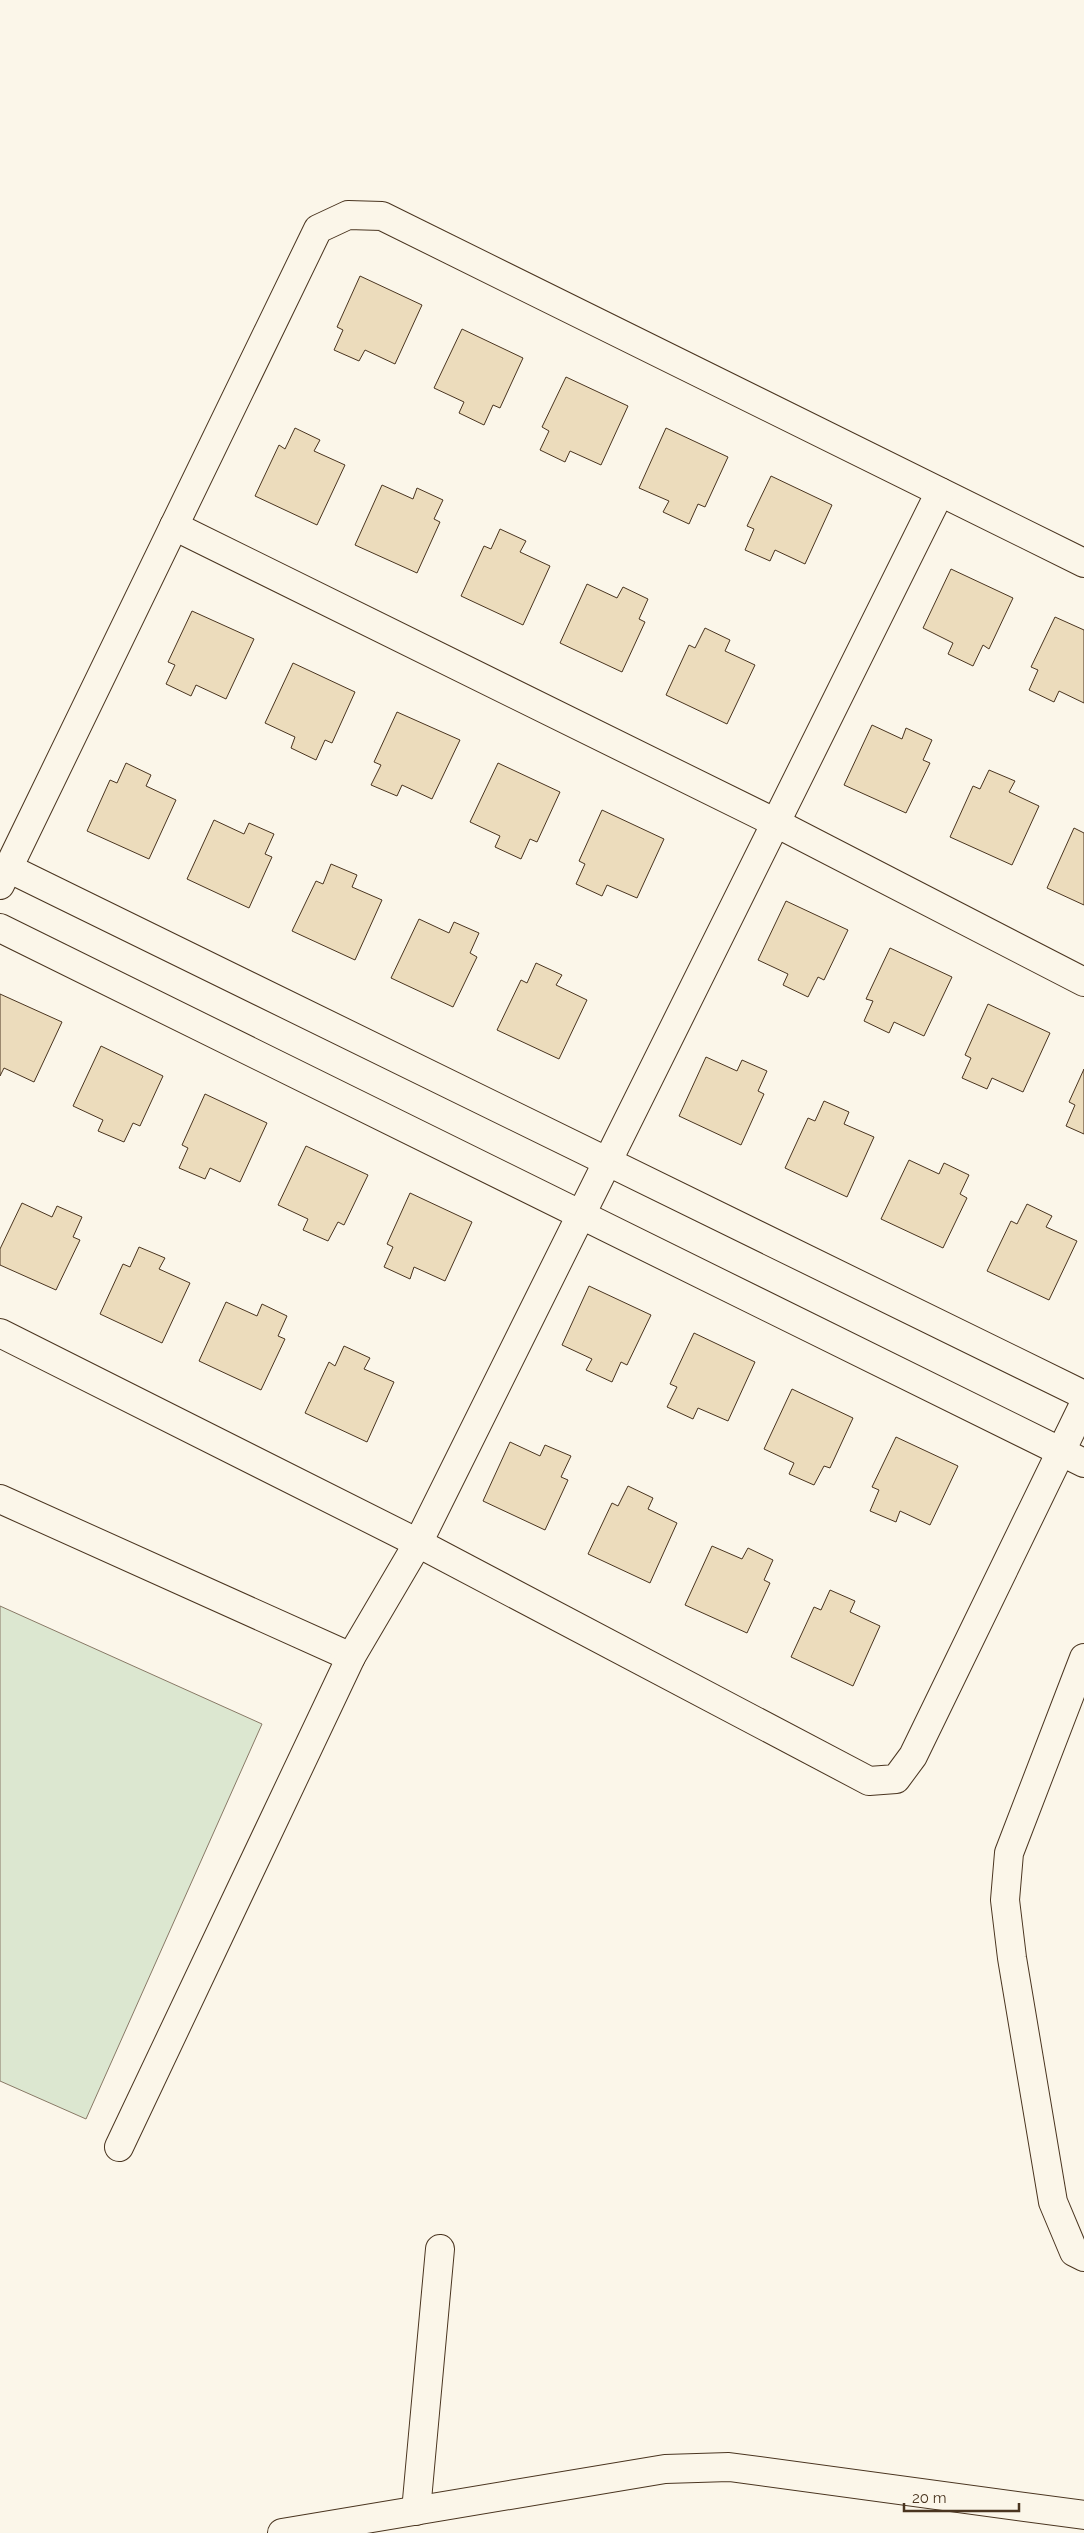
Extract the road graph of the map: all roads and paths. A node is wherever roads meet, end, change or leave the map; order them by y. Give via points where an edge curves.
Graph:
1 (940, 492) junction
2 (174, 526) junction
3 (1084, 563) edge
4 (776, 823) junction
5 (4, 876) edge
6 (0, 928) edge
7 (1084, 982) edge
8 (608, 1162) junction
9 (581, 1215) junction
10 (0, 1332) edge
11 (1084, 1395) edge
12 (1084, 1404) edge
13 (1060, 1451) junction
14 (1084, 1463) edge
15 (0, 1499) edge
16 (418, 1544) junction
17 (351, 1657) junction
18 (1084, 1658) edge
19 (119, 2146) dead end
20 (440, 2248) dead end
21 (1084, 2257) edge
22 (416, 2511) junction
23 (1084, 2515) edge
24 (282, 2533) edge

1 - 2 street via 382,216 348,215 318,228
1 - 3 street
1 - 4 street
2 - 4 street
2 - 5 street
4 - 7 street
4 - 8 street
5 - 8 street
6 - 9 street
8 - 9 street
8 - 11 street
9 - 13 street
9 - 16 street
10 - 16 street
12 - 13 street
13 - 14 street
13 - 16 street via 913,1756 896,1779 869,1781
15 - 17 street
16 - 17 street
17 - 19 street
18 - 21 street via 1009,1853 1005,1900 1053,2202 1074,2252
20 - 22 street
22 - 23 street via 665,2469 729,2466
22 - 24 street

